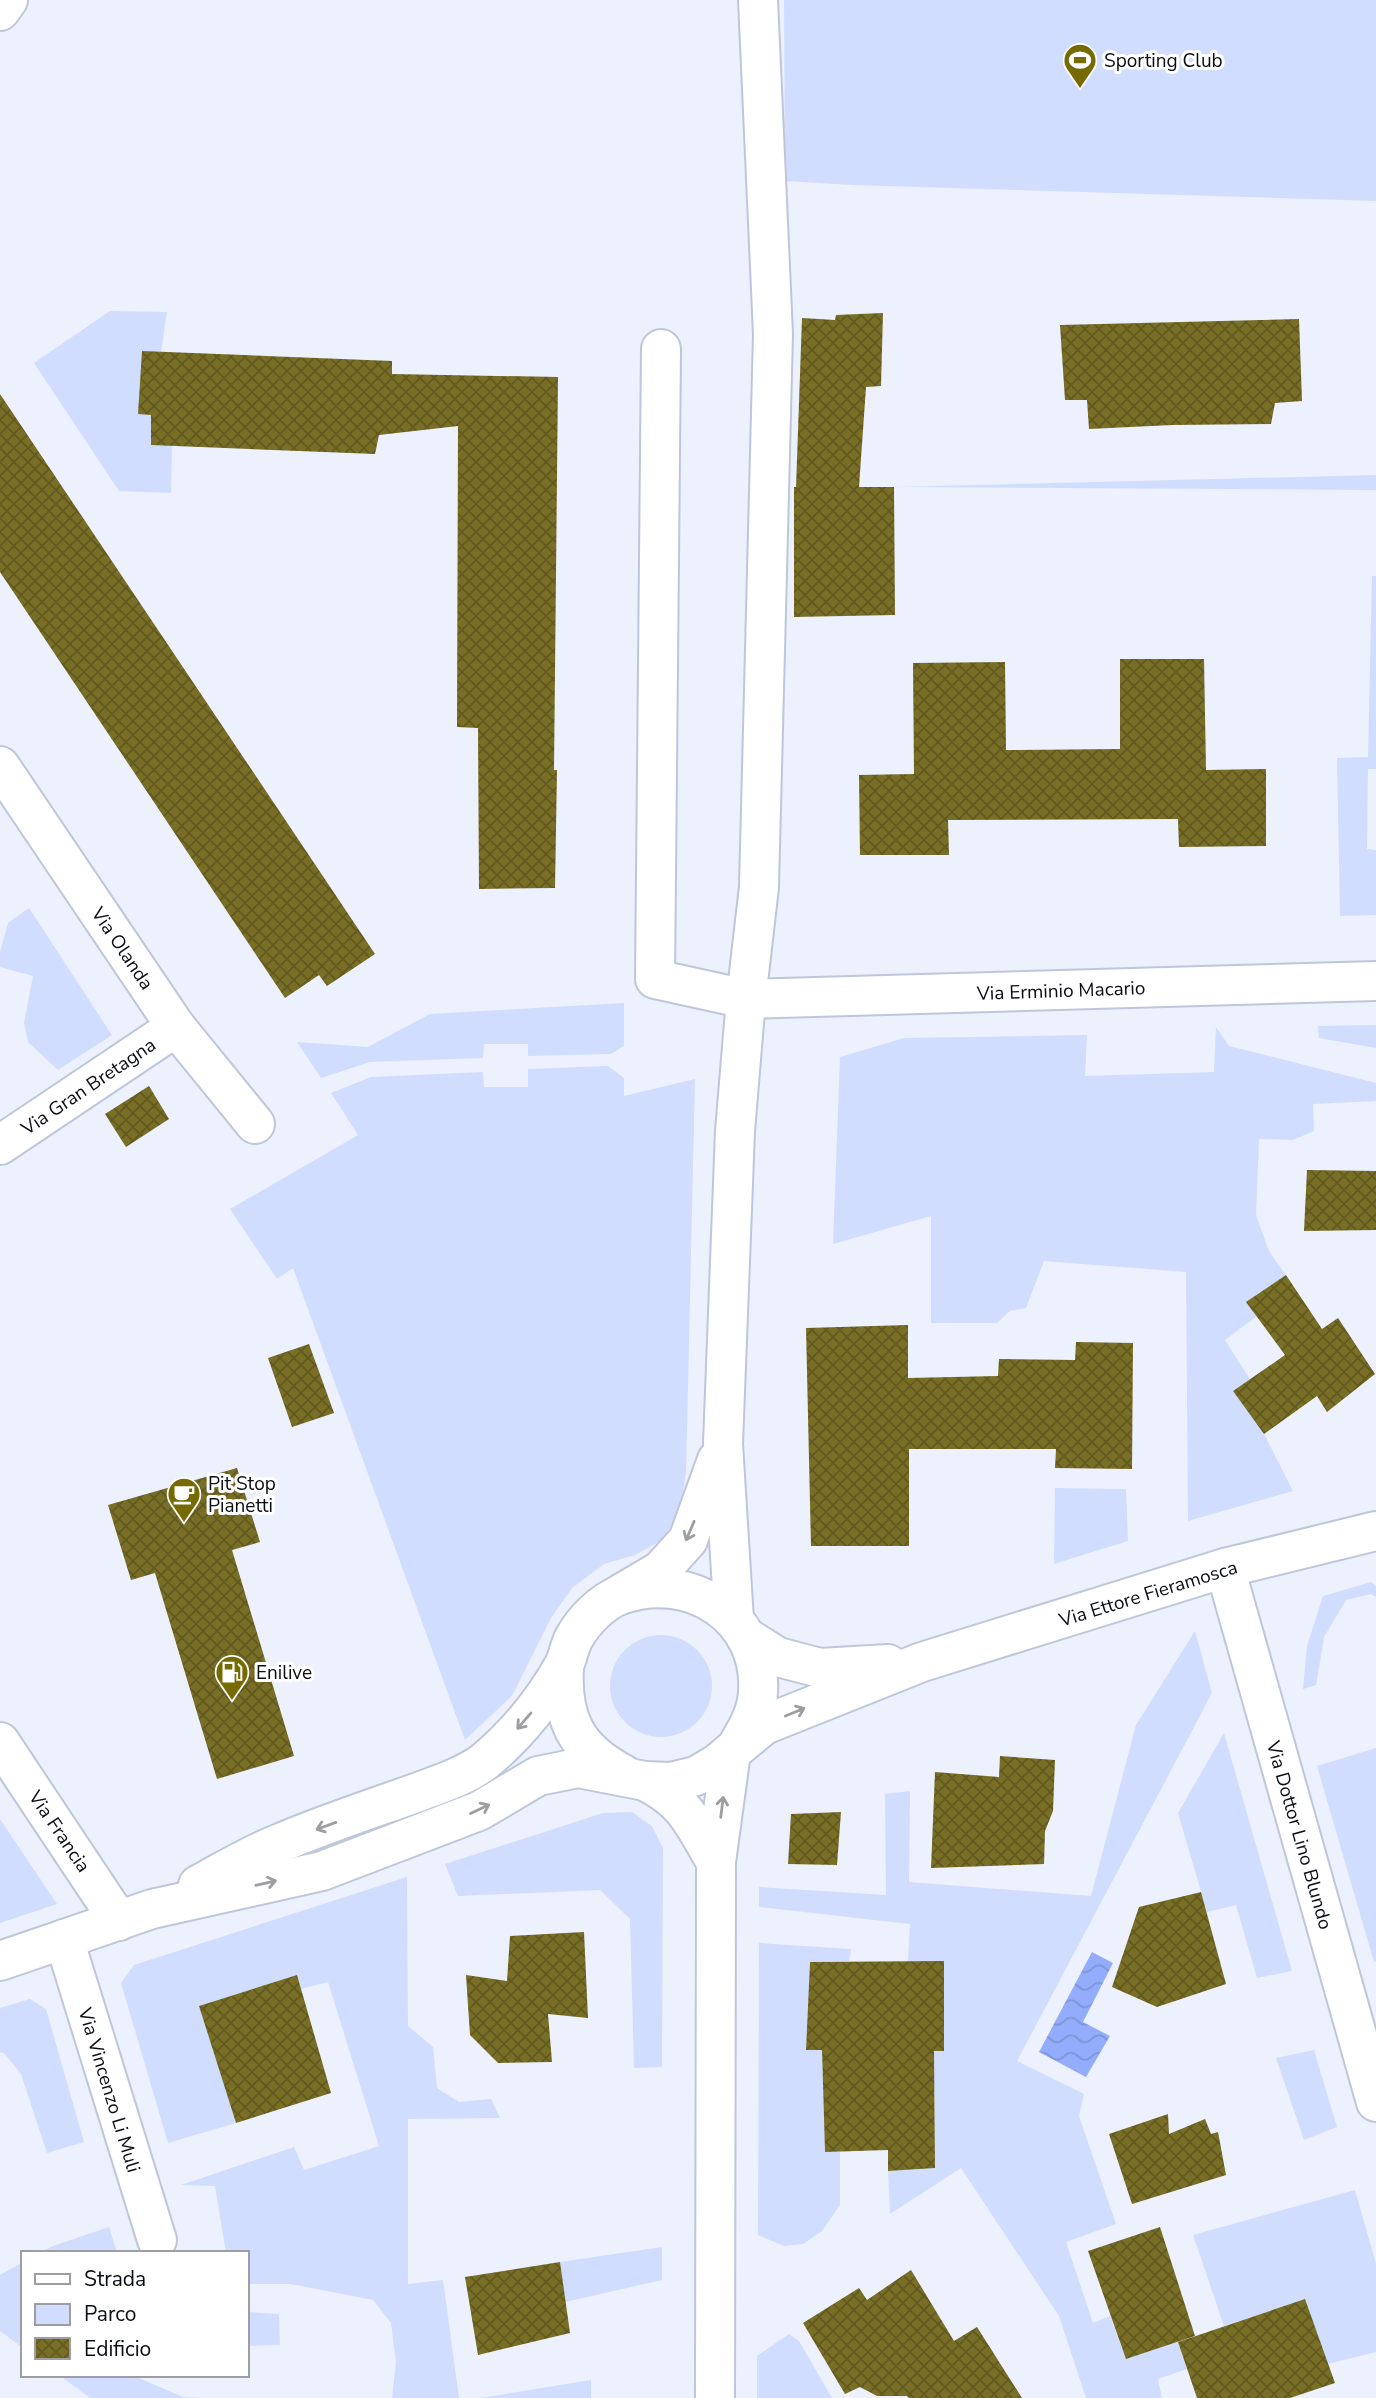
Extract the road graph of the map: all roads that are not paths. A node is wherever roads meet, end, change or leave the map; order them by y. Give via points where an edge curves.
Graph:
1 (8, 0) edge
2 (758, 0) edge
3 (0, 11) edge
4 (661, 349) dead end
5 (0, 766) edge
6 (1376, 981) edge
7 (746, 999) junction
8 (176, 1027) junction
9 (255, 1124) dead end
10 (0, 1145) edge
11 (723, 1444) junction
12 (1376, 1531) edge
13 (1225, 1568) junction
14 (617, 1596) junction
15 (740, 1629) junction
16 (922, 1662) junction
17 (564, 1666) junction
18 (0, 1742) edge
19 (734, 1749) junction
20 (636, 1779) junction
21 (716, 1862) junction
22 (135, 1915) junction
23 (64, 1939) junction
24 (0, 1961) edge
25 (1376, 2102) edge
26 (157, 2240) dead end
27 (715, 2398) edge

1 - 3 street
2 - 7 street via 773,334 759,887
4 - 7 street, Via Erminio Macario via 655,979
5 - 8 street, Via Olanda
6 - 7 street, Via Erminio Macario
7 - 11 street via 735,1131
8 - 9 street, Via Olanda
8 - 10 street, Via Gran Bretagna
11 -> 14 street via 688,1540 660,1570
11 - 15 street
12 - 13 street, Via Ettore Fieramosca
13 - 16 street, Via Ettore Fieramosca
13 - 25 street, Via Dottor Lino Blundo
14 - 15 street via 648,1587 680,1589 709,1600
14 - 17 street via 592,1613 574,1637
15 - 16 street via 778,1657 820,1668
15 - 19 street via 756,1665 758,1693 752,1721
19 -> 16 street via 764,1725
17 - 20 street via 562,1694 583,1745 603,1764
17 -> 22 street via 526,1721 483,1762 453,1779 277,1844
18 - 22 street, Via Francia
19 - 20 street via 696,1776 671,1782
21 -> 19 street
20 - 21 street via 667,1792 684,1809
22 -> 20 street via 322,1871 479,1811 538,1776 579,1768
21 - 27 street
22 - 23 street
23 - 24 street
23 - 26 street, Via Vincenzo Li Muli

